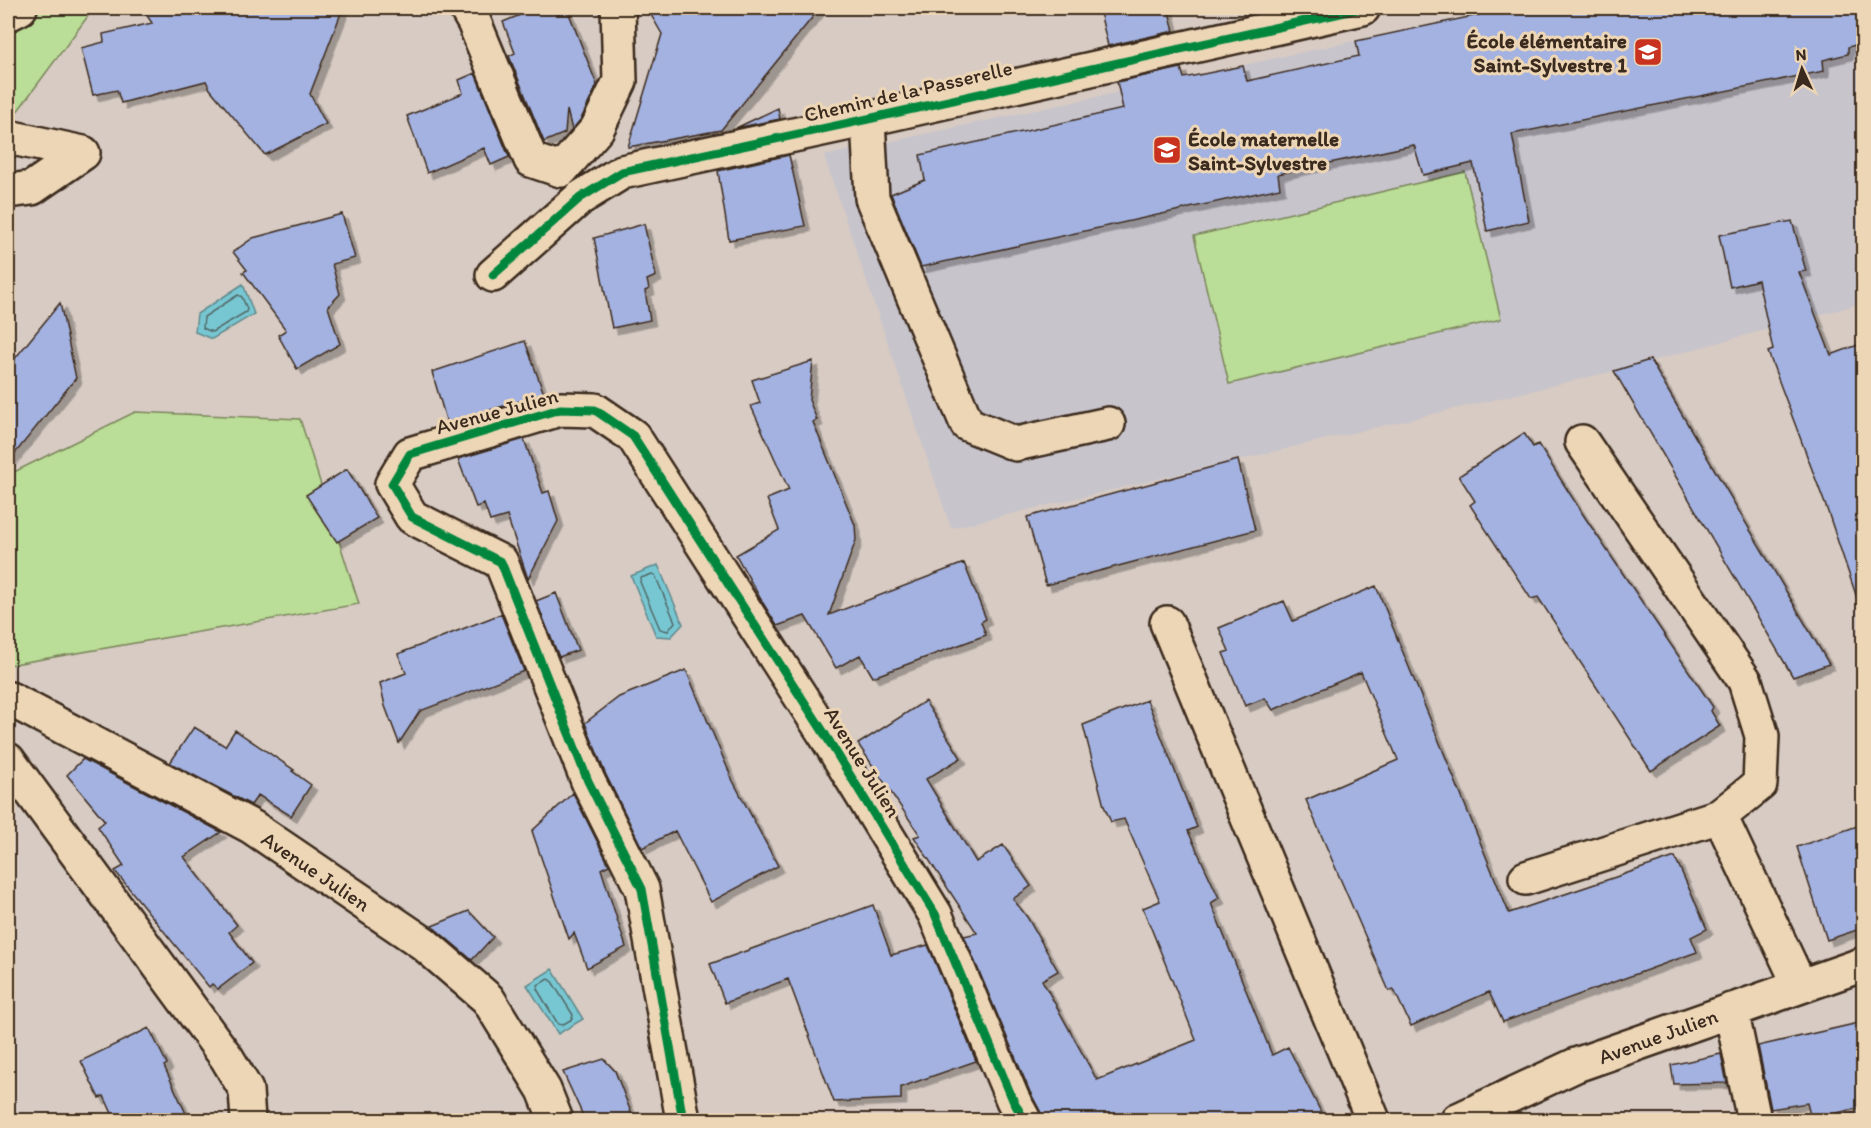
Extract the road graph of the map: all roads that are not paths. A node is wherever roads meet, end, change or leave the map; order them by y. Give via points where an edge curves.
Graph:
1 (20, 8) edge
2 (466, 8) edge
3 (618, 8) edge
4 (1363, 8) edge
5 (8, 14) edge
6 (868, 119) junction
7 (8, 137) edge
8 (8, 191) edge
9 (493, 275) dead end
10 (1108, 424) dead end
11 (1582, 442) dead end
12 (1167, 623) dead end
13 (8, 701) edge
14 (8, 760) edge
15 (1720, 816) junction
16 (1526, 878) dead end
17 (1863, 964) edge
18 (1800, 986) junction
19 (1731, 1010) junction
20 (248, 1120) edge
21 (556, 1120) edge
22 (683, 1120) edge
23 (1024, 1120) edge
24 (1373, 1120) edge
25 (1458, 1120) edge
26 (1754, 1120) edge

1 - 5 street
2 - 3 street via 531,160 561,170 597,129 620,81
4 - 6 street, Chemin de la Passerelle
6 - 9 street, Chemin de la Passerelle via 622,172 580,198
6 - 10 street via 872,198 967,424 1016,444
7 - 8 street via 83,153 32,188
11 - 15 street via 1745,681 1762,736 1760,784
12 - 24 street
13 - 21 street, Avenue Julien via 252,827 423,943 488,999 544,1090
14 - 20 street via 227,1058 246,1090
15 - 16 street
15 - 18 street
17 - 18 street, Avenue Julien
18 - 19 street, Avenue Julien
19 - 25 street, Avenue Julien via 1576,1065
19 - 26 street
22 - 23 street, Avenue Julien via 642,889 588,781 501,562 412,517 392,484 410,454 560,409 595,410 633,436 935,914

